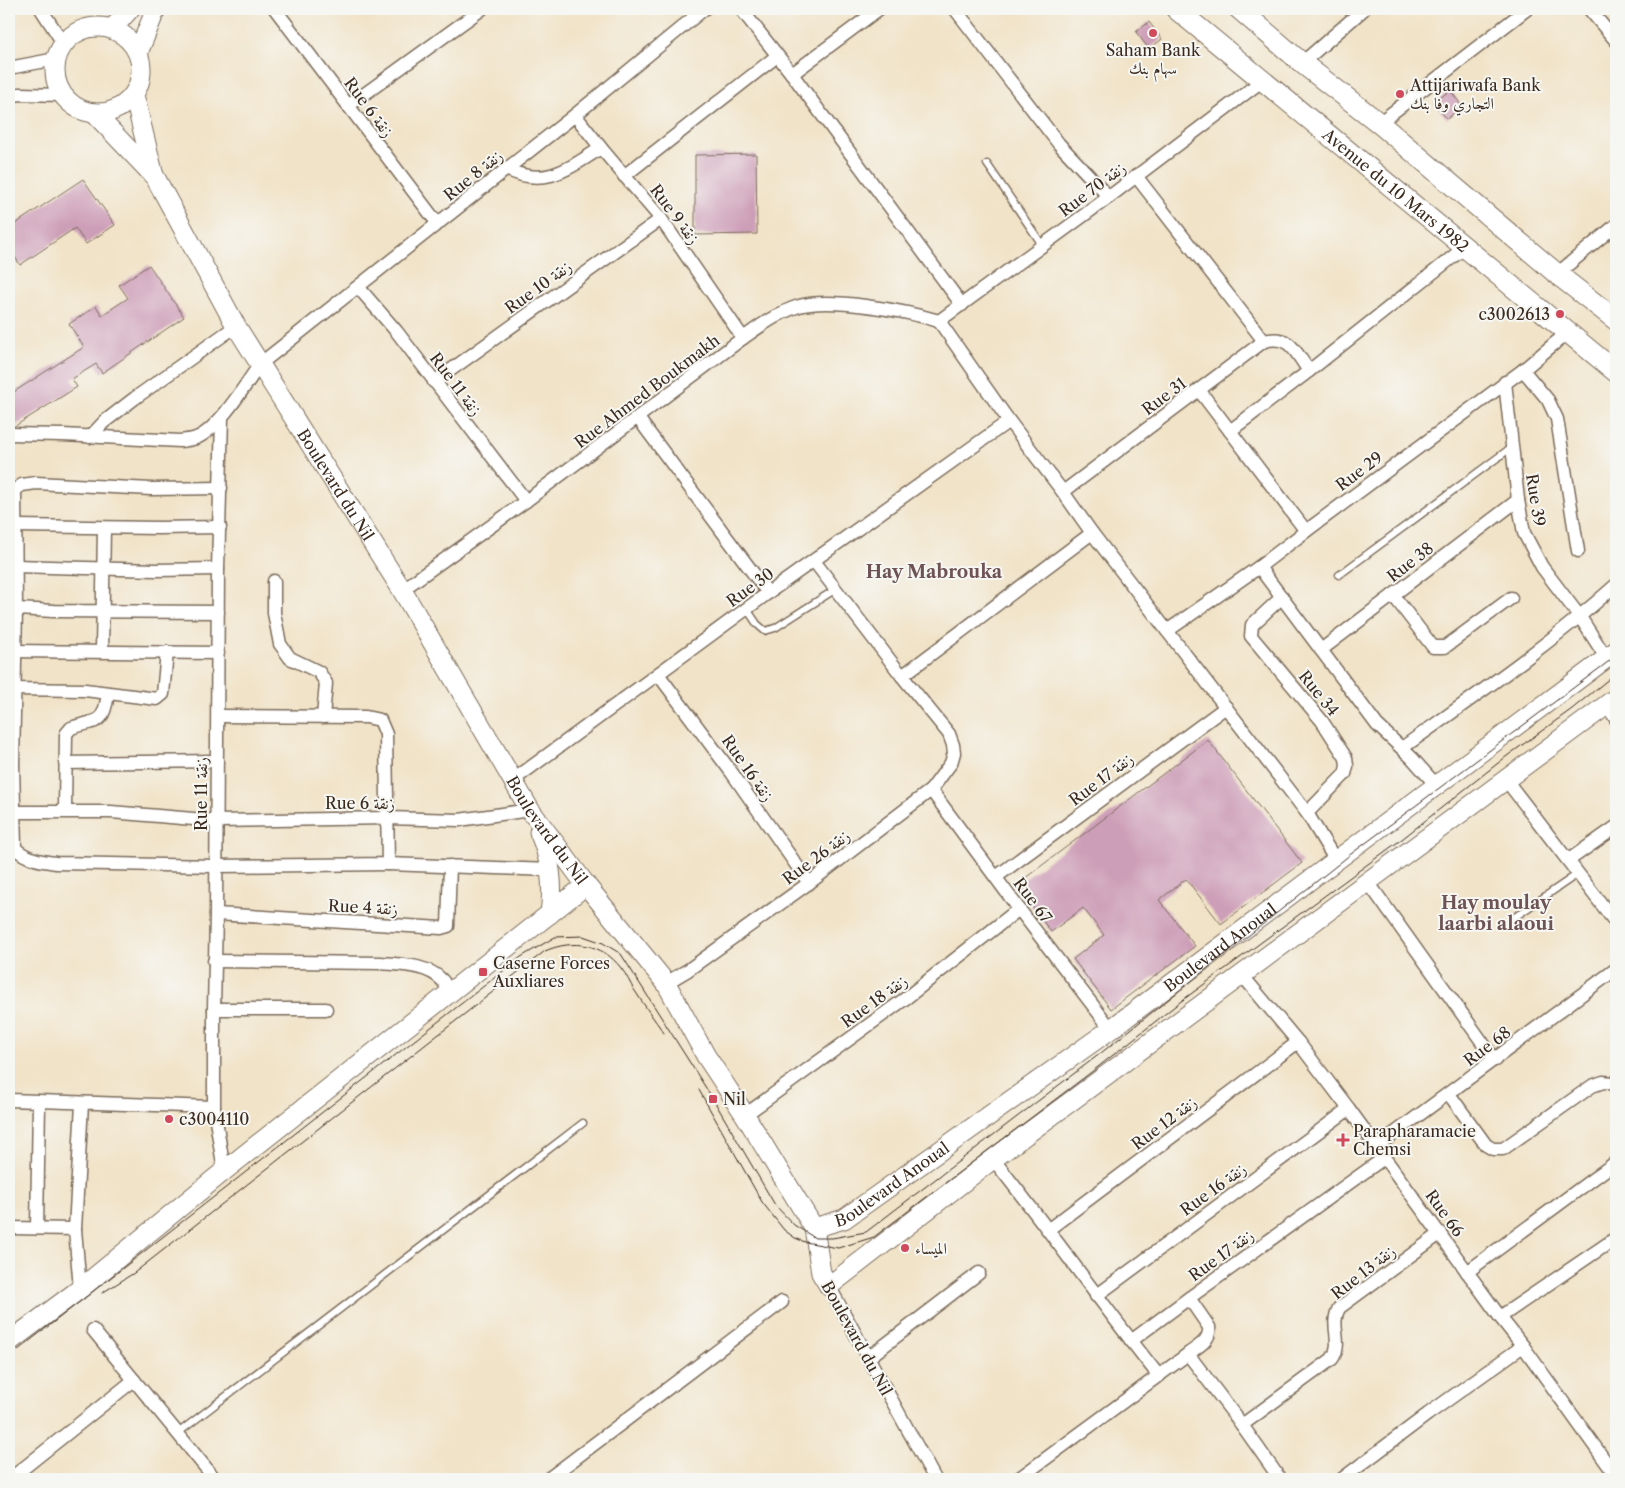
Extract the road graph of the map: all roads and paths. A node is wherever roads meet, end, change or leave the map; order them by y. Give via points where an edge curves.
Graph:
1 (41, 9) edge
2 (130, 9) edge
3 (156, 9) edge
4 (274, 9) edge
5 (482, 9) edge
6 (704, 9) edge
7 (742, 9) edge
8 (879, 9) edge
9 (955, 9) edge
10 (1176, 9) edge
11 (1238, 9) edge
12 (1364, 9) edge
13 (1527, 9) edge
14 (1589, 9) edge
15 (112, 29) junction
16 (1616, 41) edge
17 (60, 51) junction
18 (138, 53) junction
19 (777, 56) junction
20 (1302, 63) junction
21 (9, 68) edge
22 (792, 74) junction
23 (1264, 80) junction
24 (62, 94) junction
25 (134, 95) junction
26 (9, 96) edge
27 (348, 106) junction
28 (95, 114) junction
29 (575, 115) junction
30 (1379, 123) junction
31 (600, 148) junction
32 (987, 164) dead end
33 (506, 169) junction
34 (624, 176) junction
35 (1136, 176) junction
36 (155, 177) junction
37 (1109, 197) junction
38 (661, 219) junction
39 (438, 224) junction
40 (1616, 225) edge
41 (1043, 246) junction
42 (1464, 248) junction
43 (1557, 274) junction
44 (359, 288) junction
45 (962, 305) junction
46 (1616, 320) edge
47 (939, 321) junction
48 (236, 326) junction
49 (1567, 333) junction
50 (743, 338) junction
51 (1264, 341) junction
52 (260, 364) junction
53 (1523, 370) junction
54 (1309, 371) junction
55 (1616, 372) edge
56 (434, 382) junction
57 (1505, 382) junction
58 (1199, 390) junction
59 (222, 417) junction
60 (638, 418) junction
61 (1009, 421) junction
62 (1230, 431) junction
63 (9, 434) edge
64 (90, 436) junction
65 (1512, 447) junction
66 (221, 488) junction
67 (1063, 492) junction
68 (12, 493) edge
69 (1518, 500) junction
70 (526, 501) junction
71 (16, 526) junction
72 (220, 527) junction
73 (104, 528) junction
74 (1306, 531) junction
75 (1092, 533) junction
76 (12, 551) edge
77 (1578, 551) dead end
78 (814, 560) junction
79 (15, 566) junction
80 (1259, 568) junction
81 (103, 569) junction
82 (218, 569) junction
83 (1339, 575) dead end
84 (274, 581) dead end
85 (1616, 585) edge
86 (836, 589) junction
87 (402, 590) junction
88 (768, 593) junction
89 (1393, 595) junction
90 (1282, 597) junction
91 (1511, 598) dead end
92 (12, 607) edge
93 (747, 609) junction
94 (102, 610) junction
95 (218, 612) junction
96 (1580, 617) junction
97 (1167, 631) junction
98 (1322, 650) junction
99 (11, 651) edge
100 (102, 651) junction
101 (167, 652) junction
102 (218, 653) junction
103 (1612, 655) edge
104 (658, 674) junction
105 (902, 676) junction
106 (11, 689) edge
107 (108, 694) junction
108 (1226, 707) junction
109 (1613, 708) edge
110 (218, 716) junction
111 (323, 717) junction
112 (11, 726) edge
113 (1402, 748) junction
114 (217, 761) junction
115 (65, 763) junction
116 (11, 765) edge
117 (1506, 780) junction
118 (512, 781) junction
119 (1436, 785) junction
120 (932, 790) junction
121 (12, 804) edge
122 (530, 810) junction
123 (65, 811) junction
124 (1306, 813) junction
125 (387, 818) junction
126 (217, 821) junction
127 (1616, 827) edge
128 (12, 848) edge
129 (1569, 860) junction
130 (1336, 861) junction
131 (388, 864) junction
132 (216, 866) junction
133 (450, 866) junction
134 (551, 870) junction
135 (1579, 873) junction
136 (996, 877) junction
137 (1368, 882) junction
138 (809, 883) junction
139 (586, 885) junction
140 (1019, 909) junction
141 (216, 914) junction
142 (550, 914) junction
143 (1512, 919) dead end
144 (1616, 923) edge
145 (214, 961) junction
146 (1616, 969) edge
147 (1242, 975) junction
148 (666, 983) junction
149 (450, 994) junction
150 (214, 1009) junction
151 (326, 1009) dead end
152 (1111, 1029) junction
153 (1298, 1042) junction
154 (1495, 1060) junction
155 (1616, 1088) edge
156 (1449, 1094) junction
157 (9, 1100) edge
158 (39, 1102) junction
159 (82, 1104) junction
160 (214, 1107) junction
161 (1349, 1109) junction
162 (746, 1116) junction
163 (583, 1123) dead end
164 (1376, 1147) junction
165 (1384, 1158) junction
166 (993, 1159) junction
167 (1616, 1162) edge
168 (224, 1171) junction
169 (9, 1228) edge
170 (37, 1228) junction
171 (814, 1228) junction
172 (75, 1229) junction
173 (1049, 1229) junction
174 (1441, 1234) junction
175 (1616, 1238) edge
176 (1468, 1272) junction
177 (979, 1273) dead end
178 (829, 1286) junction
179 (80, 1288) junction
180 (1096, 1296) junction
181 (1190, 1298) junction
182 (782, 1302) dead end
183 (1500, 1317) junction
184 (93, 1330) dead end
185 (1131, 1341) junction
186 (9, 1342) edge
187 (1523, 1346) junction
188 (1188, 1354) junction
189 (868, 1358) junction
190 (1159, 1376) junction
191 (134, 1380) junction
192 (1242, 1425) junction
193 (178, 1433) junction
194 (1616, 1476) edge
195 (10, 1479) edge
196 (215, 1479) edge
197 (548, 1479) edge
198 (935, 1479) edge
199 (1018, 1479) edge
200 (1280, 1479) edge
201 (1342, 1479) edge

1 - 17 street
2 - 15 street
3 - 18 street
4 - 27 street, Rue 6 زنقة
5 - 27 street
6 - 29 street, Rue 8 زنقة
7 - 19 street
8 - 22 street
9 - 37 street via 1059,144
10 - 23 main road, Avenue du 10 Mars 1982
11 - 20 main road
12 - 20 street
13 - 30 street
14 - 16 street
15 - 17 street via 91,27 76,33
15 - 18 street via 123,34
17 - 21 street
17 - 24 street via 54,72
18 - 25 street via 142,74
19 - 22 street
19 - 34 street
20 - 30 main road
22 - 45 street
23 - 35 street, Rue 70 زنقة
23 - 42 main road, Avenue du 10 Mars 1982
24 - 26 street
24 - 28 street via 72,106
25 - 28 street via 121,107
25 - 36 street, Boulevard du Nil
27 - 39 street, Rue 6 زنقة
28 - 36 street, Boulevard du Nil
29 - 31 street, Rue 9 زنقة
29 - 33 street, Rue 8 زنقة
30 - 43 main road
31 - 33 street via 554,175 519,176
31 - 34 street, Rue 9 زنقة
32 - 41 lane
33 - 39 street, Rue 8 زنقة
34 - 38 street, Rue 9 زنقة
35 - 37 street, Rue 70 زنقة
35 - 51 street
36 - 48 street, Boulevard du Nil
37 - 41 street, Rue 70 زنقة
38 - 50 street, Rue 9 زنقة
38 - 56 street, Rue 10 زنقة
39 - 44 street, Rue 8 زنقة
40 - 43 street
41 - 45 street, Rue 70 زنقة
42 - 49 main road, Avenue du 10 Mars 1982
42 - 54 street
43 - 46 main road
44 - 52 street, Rue 8 زنقة
44 - 56 street, Rue 11 زنقة
45 - 47 street, Rue 70 زنقة
47 - 50 street, Rue Ahmed Boukmakh via 897,311 811,304 779,314
47 - 61 street
48 - 52 street, Boulevard du Nil
48 - 64 street via 135,398
49 - 53 street, Rue 29
49 - 55 main road, Avenue du 10 Mars 1982
50 - 60 street, Rue Ahmed Boukmakh
51 - 54 street via 1277,339 1289,343
51 - 58 street, Rue 31
52 - 59 street, Rue 8 زنقة
52 - 87 street, Boulevard du Nil
53 - 57 street, Rue 29
53 - 77 street via 1548,400 1558,419
54 - 62 street
56 - 70 street, Rue 11 زنقة
57 - 65 street, Rue 39
57 - 74 street, Rue 29
58 - 62 street
58 - 67 street, Rue 31
59 - 64 street, Rue 8 زنقة via 195,438 180,441
59 - 66 street, Rue 11 زنقة
60 - 70 street, Rue Ahmed Boukmakh
60 - 88 street
61 - 67 street
61 - 78 street, Rue 30
62 - 74 street
63 - 64 street
65 - 69 street, Rue 39
65 - 83 lane
66 - 68 street via 151,489 36,483 17,487
66 - 72 street, Rue 11 زنقة
67 - 75 street
68 - 71 street
69 - 89 street, Rue 38
69 - 96 street, Rue 39 via 1524,533 1532,551
70 - 87 street, Rue Ahmed Boukmakh
71 - 73 street
71 - 76 street
72 - 73 street
72 - 82 street, Rue 11 زنقة
73 - 81 street
74 - 80 street, Rue 29
75 - 97 street
75 - 105 street
76 - 79 street
78 - 86 street
78 - 88 street, Rue 30
79 - 81 street
79 - 92 street
80 - 90 street, Rue 34
80 - 97 street, Rue 29
81 - 82 street
81 - 94 street
82 - 95 street, Rue 11 زنقة
84 - 111 street via 274,613 280,644 290,658 319,672 326,683
85 - 96 street
86 - 93 lane via 775,628 765,630
86 - 105 street
87 - 118 street, Boulevard du Nil
88 - 93 street, Rue 30
89 - 91 street via 1433,647 1444,647
89 - 98 street, Rue 38
90 - 98 street, Rue 34
90 - 124 street, Rue 34 via 1252,625 1251,636 1322,721 1348,766 1345,774
92 - 94 street via 54,611
92 - 99 street
93 - 104 street, Rue 30
94 - 95 street
94 - 100 street
95 - 102 street, Rue 11 زنقة
96 - 103 street, Rue 39
96 - 113 street
97 - 108 street
98 - 113 street, Rue 34 via 1377,725
99 - 100 street
99 - 106 street
100 - 101 street
101 - 102 street
101 - 107 street via 161,697 152,699
102 - 110 street, Rue 11 زنقة
103 - 119 street, Boulevard Anoual
104 - 118 street, Rue 30
104 - 138 street, Rue 16 زنقة
105 - 120 street, Rue 26 زنقة via 948,734 953,745 951,763
106 - 107 street via 85,690
106 - 112 street
107 - 115 street via 101,718 68,730
108 - 124 street
108 - 136 street, Rue 17 زنقة
109 - 117 street, Boulevard Anoual
110 - 111 street
110 - 114 street, Rue 11 زنقة
111 - 125 street via 374,718 383,724 386,734
112 - 116 street
113 - 119 street, Rue 34
114 - 115 street
114 - 126 street, Rue 11 زنقة
115 - 123 street
116 - 121 street
117 - 129 street
117 - 137 street, Boulevard Anoual
118 - 122 street, Boulevard du Nil
119 - 130 street, Boulevard Anoual
120 - 136 street, Rue 67
120 - 138 street, Rue 26 زنقة
121 - 123 street, Rue 6 زنقة
121 - 128 street
122 - 125 street, Rue 6 زنقة via 459,820
122 - 134 street
122 - 139 street, Boulevard du Nil
123 - 126 street, Rue 6 زنقة
124 - 130 street
125 - 126 street, Rue 6 زنقة
125 - 131 street
126 - 132 street, Rue 11 زنقة
127 - 129 street
128 - 132 street via 39,861 56,863
129 - 135 street
130 - 152 street, Boulevard Anoual
131 - 132 street
131 - 133 street
132 - 141 street, Rue 11 زنقة
133 - 134 street
133 - 141 street, Rue 4 زنقة via 448,926 441,928
134 - 142 street
135 - 143 lane
135 - 144 street
136 - 140 street, Rue 67
137 - 147 street, Boulevard Anoual
137 - 154 street
138 - 148 street, Rue 26 زنقة
139 - 142 street
139 - 148 street, Boulevard du Nil
140 - 152 street, Rue 67
140 - 162 street, Rue 18 زنقة via 906,998
141 - 145 street, Rue 11 زنقة
142 - 149 street
145 - 149 street via 403,965 434,974
145 - 150 street, Rue 11 زنقة
146 - 154 street, Rue 68
147 - 153 street, Rue 66
147 - 166 street, Boulevard Anoual
148 - 162 street, Boulevard du Nil via 706,1056
149 - 168 street
150 - 151 street
150 - 160 street, Rue 11 زنقة
152 - 171 street, Boulevard Anoual via 850,1215
153 - 161 street, Rue 66
153 - 173 street, Rue 12 زنقة
154 - 156 street, Rue 68
155 - 156 street via 1612,1083 1603,1082 1592,1086 1503,1149 1486,1145
156 - 164 street, Rue 68
157 - 158 street
158 - 159 street
158 - 170 street
159 - 160 street
159 - 172 street
160 - 168 street, Rue 11 زنقة
161 - 164 street, Rue 66
161 - 180 street, Rue 16 زنقة
162 - 171 street, Boulevard du Nil
163 - 193 lane
164 - 165 street, Rue 66
165 - 174 street, Rue 66
165 - 181 street, Rue 17 زنقة
166 - 173 street
166 - 178 street, Boulevard Anoual
167 - 176 street
168 - 179 street
169 - 170 street
170 - 172 street
171 - 178 street, Boulevard du Nil via 821,1273
172 - 179 street
173 - 180 street
174 - 176 street, Rue 66
174 - 192 street, Rue 13 زنقة via 1339,1308 1334,1322 1338,1346 1332,1359
175 - 183 street
176 - 183 street, Rue 66
177 - 189 street
178 - 189 street, Boulevard du Nil
179 - 186 street
180 - 185 street
181 - 185 street
181 - 188 street, Rue 17 زنقة via 1210,1333
182 - 197 street
183 - 187 street, Rue 66
184 - 191 street
185 - 190 street
187 - 194 street, Rue 66
187 - 201 street
188 - 190 street
188 - 192 street
189 - 198 street, Boulevard du Nil
190 - 199 street
191 - 193 street
191 - 195 street
192 - 200 street
193 - 196 street

